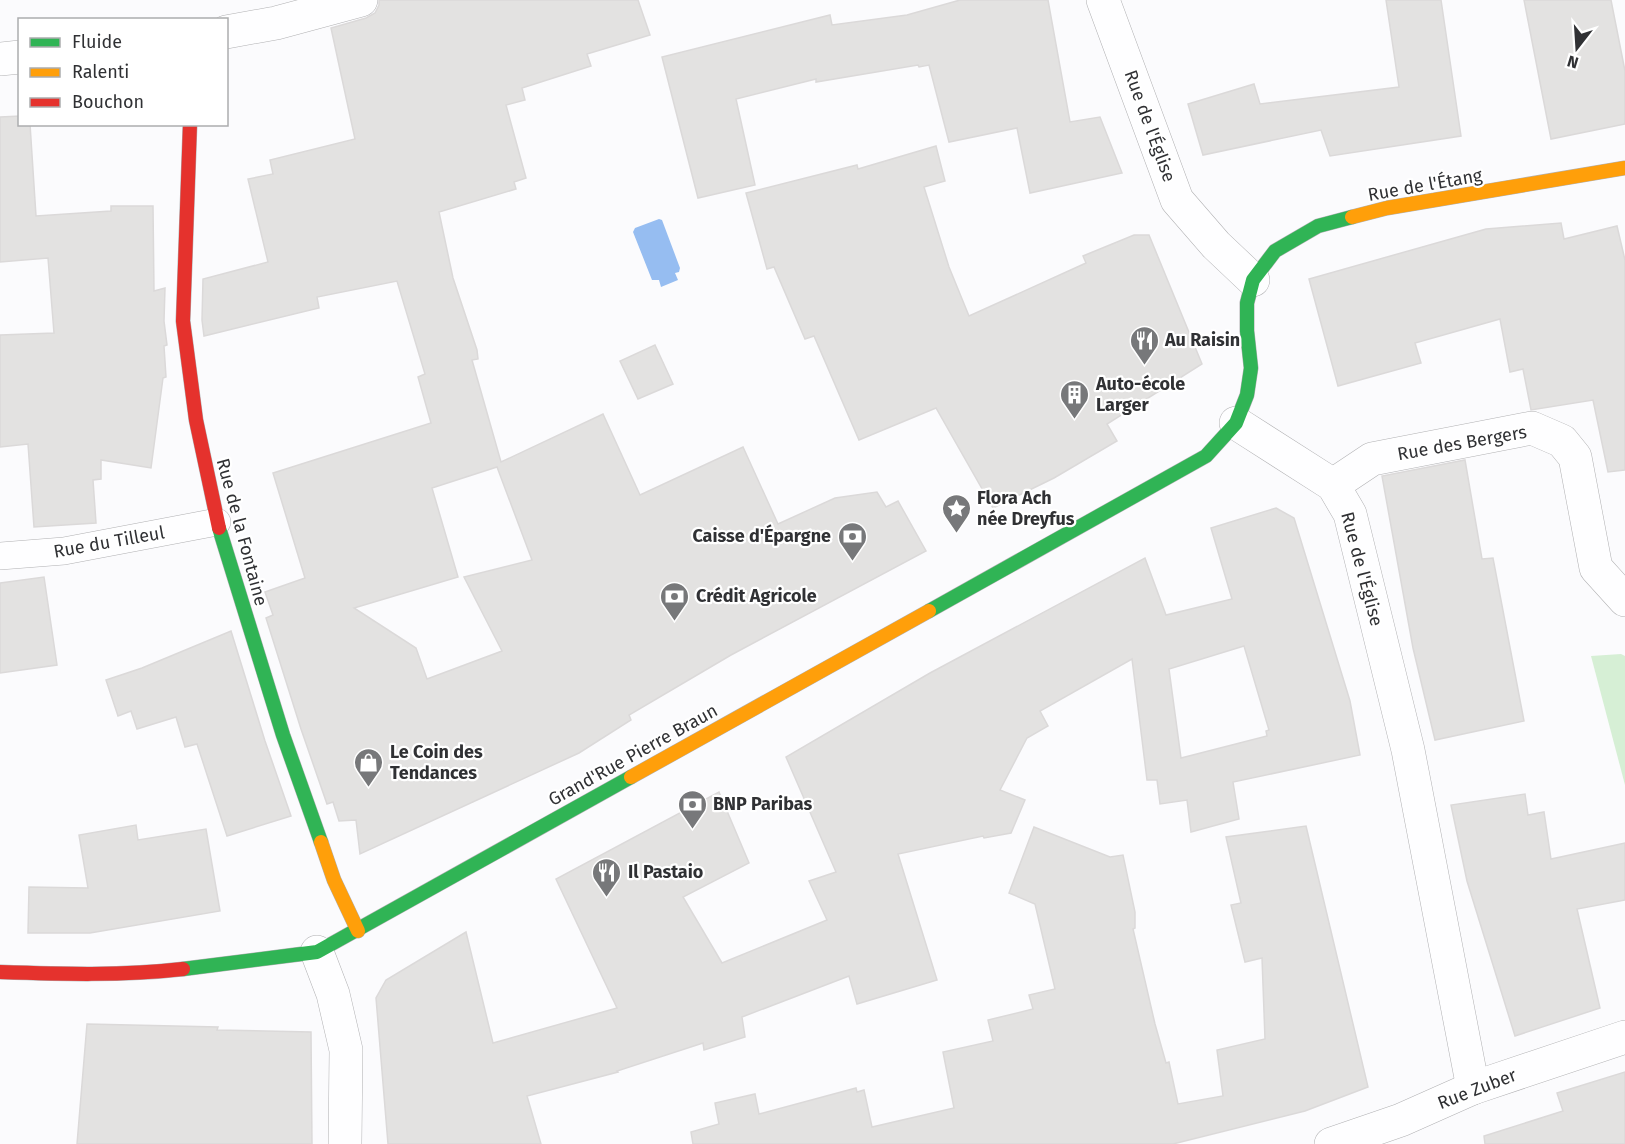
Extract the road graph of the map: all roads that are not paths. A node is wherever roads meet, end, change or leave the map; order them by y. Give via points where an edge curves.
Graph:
1 (361, 0) edge
2 (1103, 0) edge
3 (228, 32) edge
4 (18, 57) edge
5 (0, 59) edge
6 (190, 126) edge
7 (1625, 168) edge
8 (1253, 280) junction
9 (1236, 423) junction
10 (1333, 485) junction
11 (217, 522) junction
12 (0, 556) edge
13 (1625, 600) edge
14 (358, 931) junction
15 (317, 952) junction
16 (0, 972) edge
17 (1625, 1037) edge
18 (1473, 1088) junction
19 (345, 1144) edge
20 (1331, 1144) edge

1 - 3 street
2 - 8 street, Rue de l'Église via 1177,200
4 - 5 street
6 - 11 street, Rue de la Fontaine via 183,321 196,420
7 - 8 street, Rue de l'Étang via 1388,208 1318,226 1275,251
8 - 9 street via 1246,331 1251,368 1247,395
9 - 10 street, Rue de l'Église
9 - 14 street, Grand'Rue Pierre Braun via 1206,456
10 - 13 street, Rue des Bergers via 1372,459 1532,429 1562,441 1575,457 1596,568
10 - 18 street, Rue de l'Église via 1350,514 1408,750
11 - 12 lane, Rue du Tilleul via 64,551
11 - 14 street, Rue de la Fontaine via 284,735 334,880
14 - 15 street, Grand'Rue Pierre Braun
15 - 16 street, Grand'Rue Pierre Braun via 150,973
15 - 19 street via 333,994 346,1050
17 - 18 street, Rue Zuber
18 - 20 street, Rue Zuber via 1401,1120

